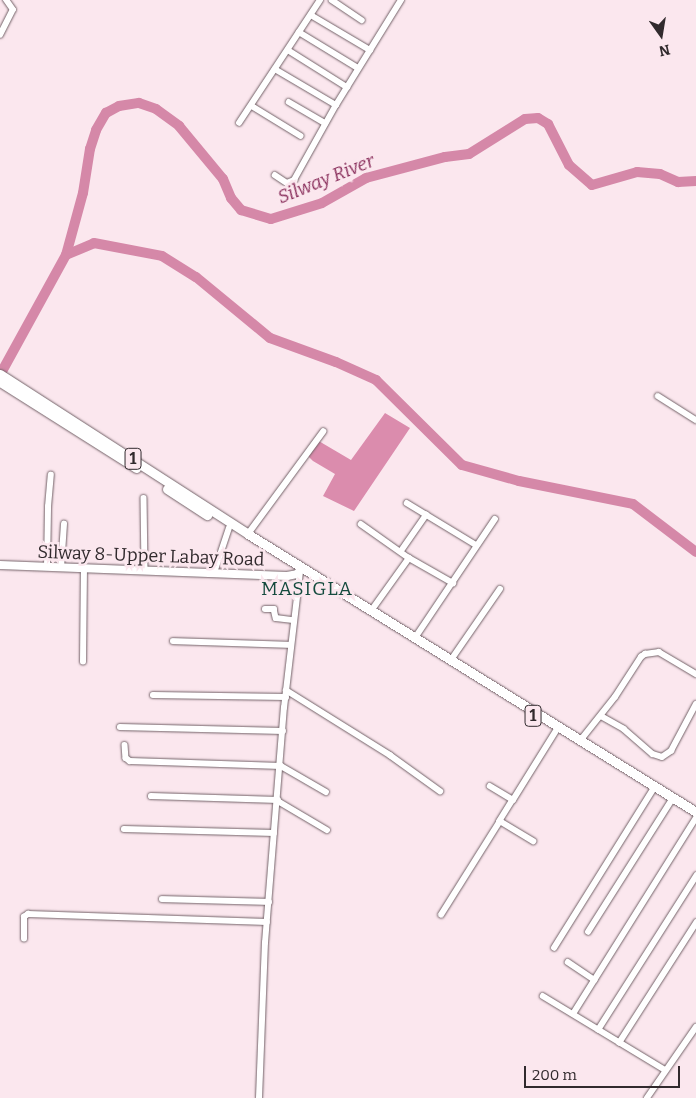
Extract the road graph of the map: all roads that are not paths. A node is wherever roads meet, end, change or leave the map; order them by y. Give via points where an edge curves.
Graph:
1 (6, 0) edge
2 (320, 0) edge
3 (332, 0) edge
4 (401, 0) edge
5 (311, 15) junction
6 (362, 20) dead end
7 (299, 32) junction
8 (0, 35) edge
9 (288, 50) junction
10 (370, 50) junction
11 (358, 68) junction
12 (275, 69) junction
13 (347, 87) junction
14 (289, 102) dead end
15 (336, 105) junction
16 (252, 106) junction
17 (239, 123) dead end
18 (325, 123) junction
19 (301, 136) dead end
20 (275, 175) dead end
21 (0, 374) edge
22 (0, 382) edge
23 (16, 388) junction
24 (658, 396) dead end
25 (696, 420) edge
26 (323, 432) dead end
27 (51, 475) dead end
28 (144, 498) dead end
29 (407, 504) dead end
30 (426, 515) junction
31 (495, 518) dead end
32 (64, 524) dead end
33 (361, 524) dead end
34 (229, 528) junction
35 (248, 534) junction
36 (476, 546) junction
37 (400, 551) junction
38 (409, 558) junction
39 (0, 565) edge
40 (47, 567) junction
41 (61, 568) junction
42 (84, 569) junction
43 (301, 570) junction
44 (145, 571) junction
45 (214, 573) junction
46 (453, 583) junction
47 (500, 589) dead end
48 (265, 609) dead end
49 (371, 611) junction
50 (294, 620) junction
51 (415, 638) junction
52 (173, 641) dead end
53 (291, 645) junction
54 (451, 660) junction
55 (83, 662) dead end
56 (696, 674) edge
57 (286, 693) junction
58 (153, 695) dead end
59 (696, 704) edge
60 (601, 716) junction
61 (120, 727) dead end
62 (283, 731) junction
63 (556, 731) junction
64 (580, 741) junction
65 (125, 745) dead end
66 (281, 766) junction
67 (490, 786) dead end
68 (440, 791) dead end
69 (652, 791) junction
70 (326, 792) dead end
71 (151, 796) dead end
72 (278, 800) junction
73 (513, 800) junction
74 (672, 800) junction
75 (696, 812) edge
76 (696, 818) edge
77 (500, 821) junction
78 (124, 829) dead end
79 (327, 830) dead end
80 (274, 833) junction
81 (533, 841) dead end
82 (696, 876) edge
83 (162, 900) dead end
84 (269, 902) junction
85 (441, 915) dead end
86 (267, 922) junction
87 (696, 923) edge
88 (588, 932) dead end
89 (24, 939) dead end
90 (554, 948) dead end
91 (568, 962) dead end
92 (595, 980) junction
93 (543, 996) dead end
94 (573, 1014) junction
95 (696, 1027) edge
96 (598, 1030) junction
97 (619, 1043) junction
98 (665, 1070) junction
99 (259, 1098) edge
100 (648, 1098) edge

1 - 8 street via 13,10
2 - 5 street
3 - 6 street
4 - 10 street
5 - 7 street
5 - 10 street
7 - 9 street
7 - 11 street
9 - 12 street
9 - 13 street
10 - 11 street
11 - 13 street
12 - 15 street
12 - 16 street
13 - 15 street
14 - 18 street
15 - 18 street
16 - 17 street
16 - 19 street
18 - 20 street via 294,180 287,183
21 - 23 highway, 1
22 - 23 highway, 1
23 - 34 highway, 1
23 - 35 highway, 1
24 - 25 street
26 - 35 street
27 - 40 street
28 - 44 street
29 - 30 street
30 - 36 street
30 - 37 street
31 - 36 street
32 - 41 street
33 - 37 street
34 - 43 highway, 1
34 - 45 street
35 - 43 highway, 1
36 - 46 street
37 - 38 street
38 - 46 street
38 - 49 street
39 - 40 main road, Silway 8-Upper Labay Road
40 - 41 main road, Silway 8-Upper Labay Road
41 - 42 main road, Silway 8-Upper Labay Road
42 - 44 main road, Silway 8-Upper Labay Road
42 - 55 street
43 - 45 main road, Silway 8-Upper Labay Road via 287,576
43 - 49 highway, 1
43 - 50 street
43 - 63 highway, 1
44 - 45 main road, Silway 8-Upper Labay Road
46 - 51 street
47 - 54 street
48 - 50 street via 274,610 276,618
49 - 51 highway, 1
50 - 53 street
51 - 54 highway, 1
52 - 53 street
53 - 57 street
54 - 64 highway, 1
56 - 60 street via 659,652 650,652 641,656
57 - 58 street
57 - 62 street
57 - 68 street via 390,755
59 - 60 street via 671,751 662,757 653,754
60 - 64 street
61 - 62 street
62 - 66 street
63 - 69 highway, 1
63 - 73 street
64 - 74 highway, 1
65 - 66 street via 126,758 130,761
66 - 70 street
66 - 72 street
67 - 73 street
69 - 74 highway, 1
69 - 90 street
71 - 72 street
72 - 79 street
72 - 80 street
73 - 77 street
74 - 75 highway, 1
74 - 76 highway, 1
74 - 88 street
76 - 92 street
77 - 81 street
77 - 85 street
78 - 80 street
80 - 84 street
82 - 96 street
83 - 84 street
84 - 86 street
86 - 89 street via 28,914 24,917
86 - 99 street
87 - 97 street
91 - 92 street
92 - 94 street
93 - 94 street
94 - 96 street
95 - 98 street
96 - 97 street
97 - 98 street
98 - 100 street

